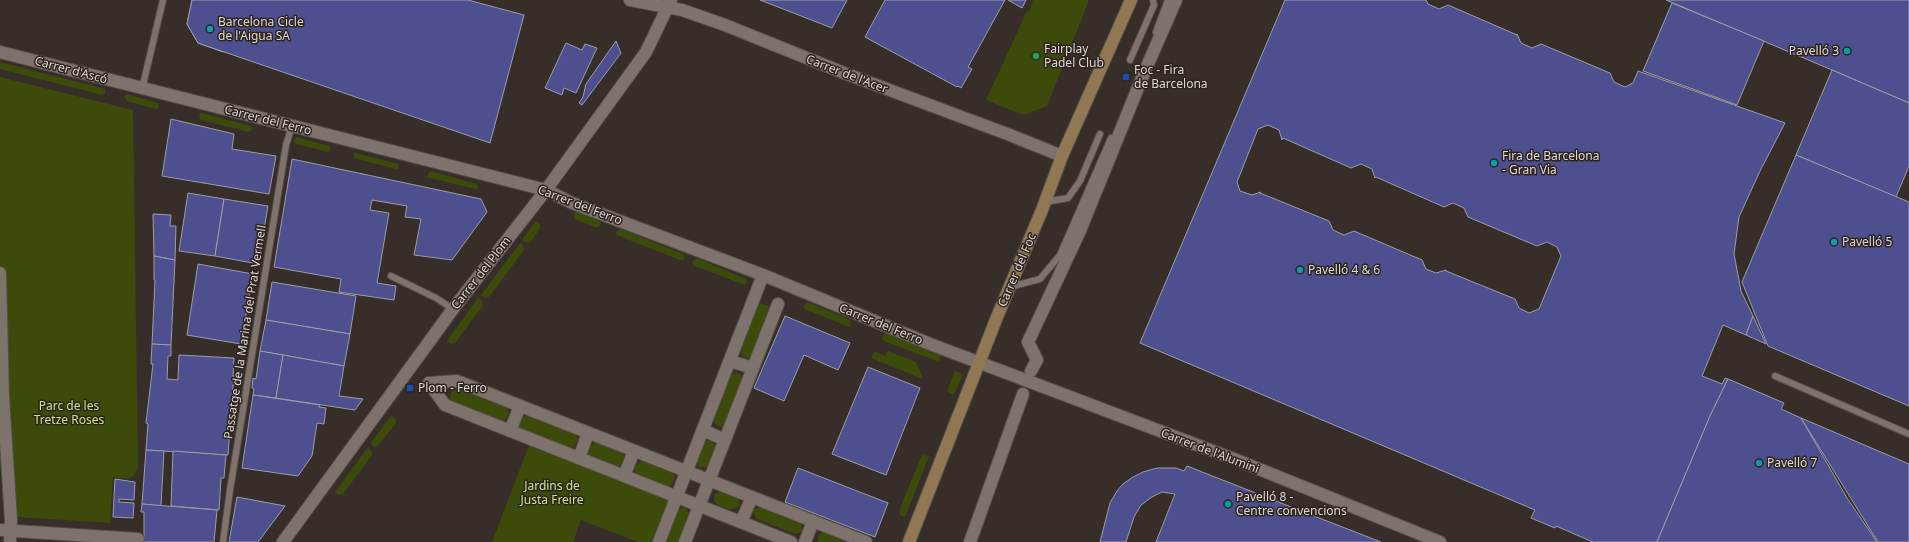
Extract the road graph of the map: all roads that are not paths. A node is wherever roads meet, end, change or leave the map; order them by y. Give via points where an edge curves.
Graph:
1 (163, 0) edge
2 (630, 0) edge
3 (1131, 0) edge
4 (1153, 0) edge
5 (1168, 0) edge
6 (1176, 0) edge
7 (670, 4) edge
8 (0, 52) edge
9 (1130, 60) dead end
10 (142, 89) junction
11 (292, 126) junction
12 (1100, 134) dead end
13 (1062, 156) junction
14 (546, 190) junction
15 (1046, 202) junction
16 (0, 273) edge
17 (762, 275) junction
18 (391, 276) dead end
19 (1010, 287) junction
20 (778, 304) dead end
21 (453, 309) junction
22 (730, 361) junction
23 (980, 362) junction
24 (753, 368) junction
25 (1031, 371) dead end
26 (1775, 376) dead end
27 (1022, 395) dead end
28 (520, 406) junction
29 (703, 430) junction
30 (510, 431) junction
31 (588, 433) junction
32 (1909, 434) edge
33 (725, 440) junction
34 (634, 451) junction
35 (579, 458) junction
36 (687, 472) junction
37 (624, 476) junction
38 (710, 480) junction
39 (677, 497) junction
40 (752, 497) junction
41 (700, 506) junction
42 (813, 521) junction
43 (741, 522) junction
44 (7, 534) edge
45 (137, 541) edge
46 (223, 542) edge
47 (283, 542) edge
48 (659, 542) edge
49 (686, 542) edge
50 (791, 542) edge
51 (804, 542) edge
52 (866, 542) edge
53 (909, 542) edge
54 (970, 542) edge
55 (1440, 542) edge

1 - 10 lane
2 - 7 street, Carrer de l'Acer
3 - 13 street, Carrer del Foc
4 - 9 lane via 1154,5
5 - 19 lane via 1060,255 1040,279
6 - 25 street via 1079,233 1028,342 1037,360
7 - 13 street, Carrer de l'Acer via 844,74
7 - 14 street, Carrer del Plom via 646,52
8 - 10 street, Carrer d'Ascó
10 - 11 street, Carrer del Ferro
11 - 14 street, Carrer del Ferro
11 - 46 lane, Passatge de la Marina del Prat Vermell
12 - 15 lane via 1080,181 1068,198
13 - 15 street, Carrer del Foc
14 - 17 street, Carrer del Ferro via 572,203
14 - 21 street, Carrer del Plom
15 - 19 street, Carrer del Foc
16 - 44 street
17 - 22 street
17 - 23 street, Carrer del Ferro
18 - 21 lane
19 - 23 street, Carrer del Foc
20 - 24 street
21 - 47 street, Carrer del Plom
22 - 24 street
22 - 29 street
23 - 53 street, Carrer del Foc
23 - 55 street, Carrer de l'Alumini via 1234,459
24 - 33 street
26 - 32 lane
27 - 54 street
28 - 30 street
28 - 30 street via 458,381 429,383 445,405
28 - 31 street
29 - 33 street
29 - 36 street
30 - 35 street
31 - 34 street
31 - 35 street
33 - 38 street
34 - 36 street
34 - 37 street
35 - 37 street
36 - 38 street
36 - 39 street
37 - 39 street
38 - 40 street
38 - 41 street
39 - 41 street
39 - 48 street
40 - 42 street
40 - 43 street
41 - 43 street
41 - 49 street
42 - 51 street
42 - 52 street
43 - 50 street
44 - 45 street

